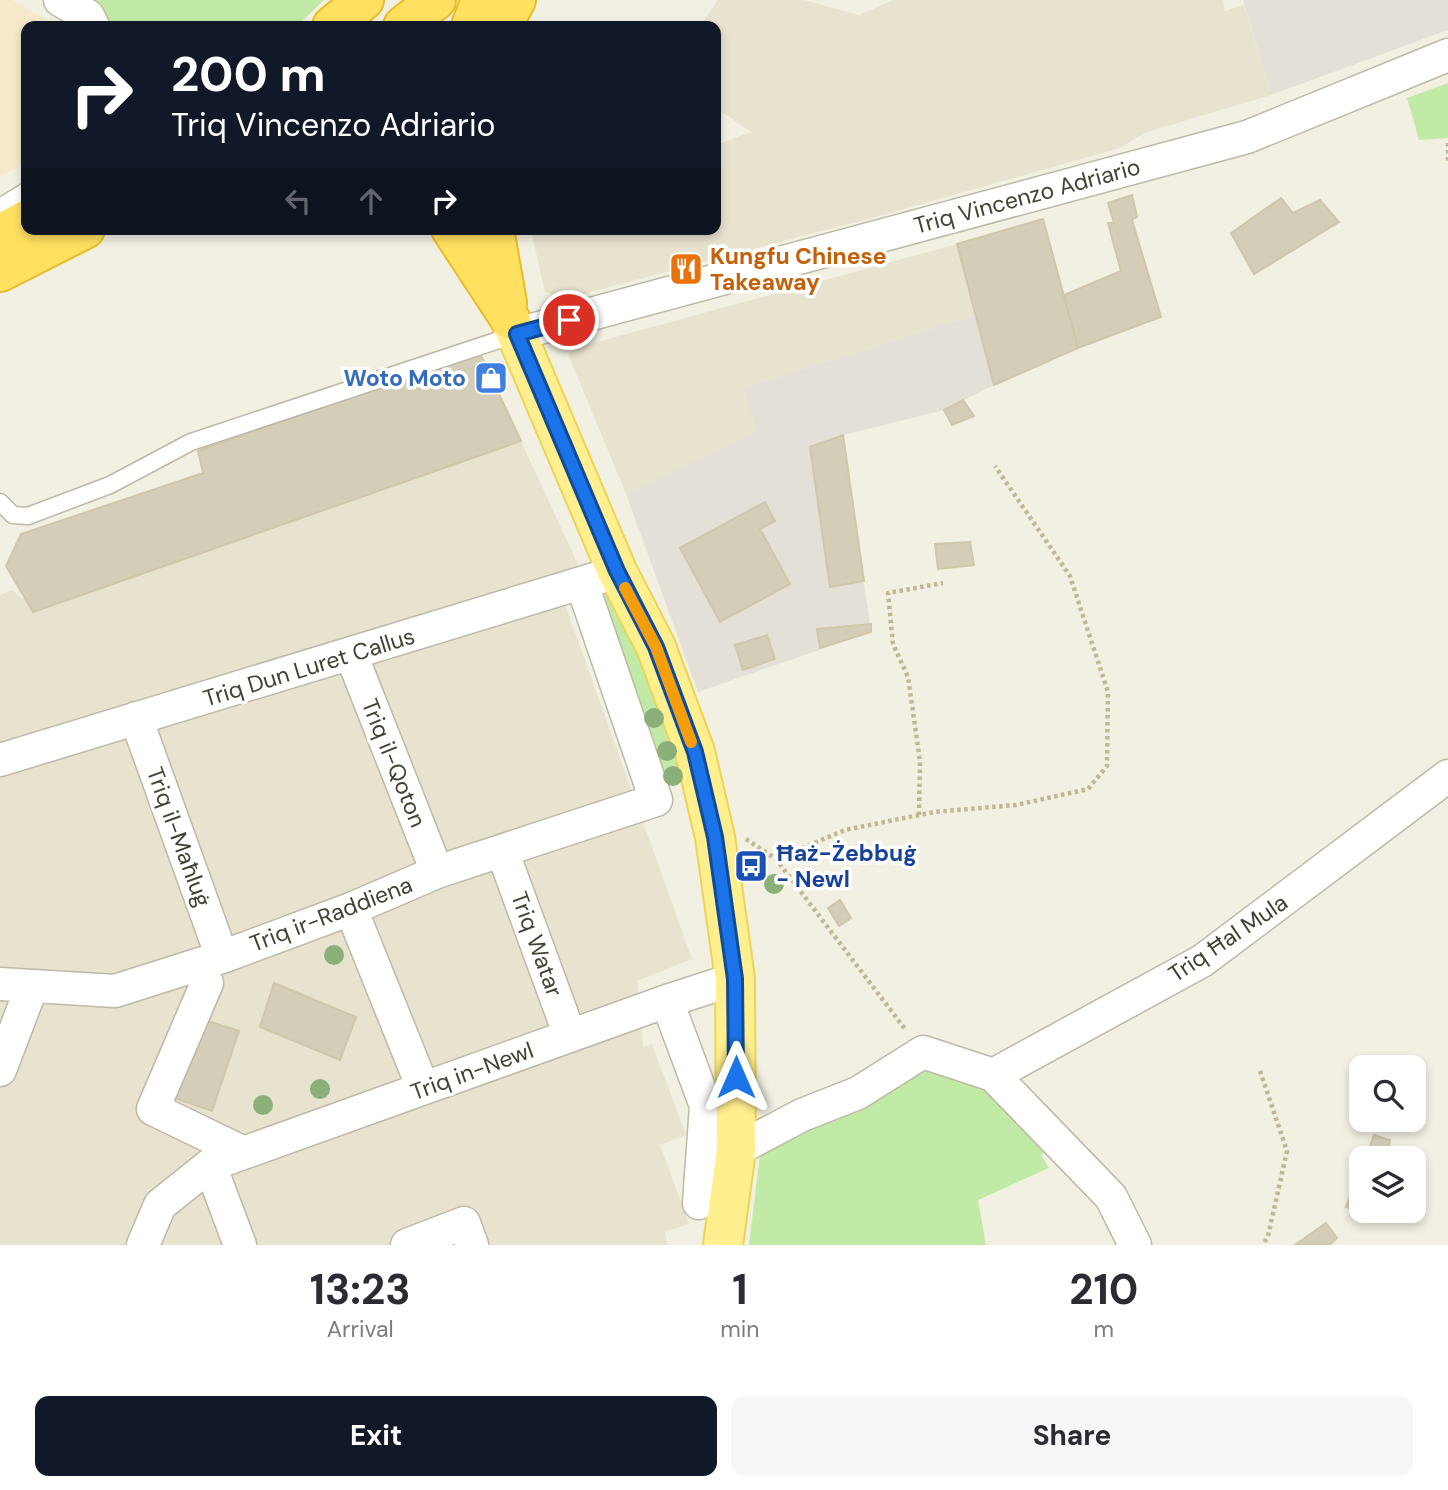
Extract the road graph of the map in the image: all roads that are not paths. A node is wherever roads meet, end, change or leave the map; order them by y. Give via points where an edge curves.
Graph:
1 (60, 0) edge
2 (364, 0) edge
3 (399, 0) edge
4 (436, 0) edge
5 (481, 0) edge
6 (516, 0) edge
7 (90, 21) edge
8 (338, 21) edge
9 (387, 21) edge
10 (410, 21) edge
11 (473, 21) edge
12 (505, 21) edge
13 (1448, 55) edge
14 (21, 199) edge
15 (6, 224) edge
16 (73, 235) edge
17 (455, 235) edge
18 (463, 235) edge
19 (482, 235) edge
20 (496, 235) edge
21 (0, 272) edge
22 (514, 327) junction
23 (0, 502) edge
24 (599, 578) junction
25 (351, 654) junction
26 (136, 718) junction
27 (0, 760) edge
28 (1448, 776) edge
29 (503, 853) junction
30 (437, 872) junction
31 (351, 909) junction
32 (214, 970) junction
33 (735, 979) junction
34 (0, 984) edge
35 (32, 986) junction
36 (667, 1000) junction
37 (570, 1036) junction
38 (0, 1070) edge
39 (993, 1075) junction
40 (424, 1088) junction
41 (736, 1150) junction
42 (244, 1153) junction
43 (210, 1165) junction
44 (699, 1203) dead end
45 (143, 1245) edge
46 (240, 1245) edge
47 (407, 1245) edge
48 (472, 1245) edge
49 (723, 1245) edge
50 (1135, 1245) edge

1 - 7 street
2 - 8 highway
3 - 9 highway
4 - 10 highway
5 - 11 highway
6 - 12 highway
13 - 22 street, Triq Vincenzo Adriario via 1247,137
14 - 15 lane
16 - 21 highway
17 - 22 highway
18 - 22 highway
19 - 22 highway
20 - 22 highway
22 - 23 lane via 191,442 110,485 28,516 13,515
22 - 24 main road
24 - 25 street, Triq Dun Luret Callus
24 - 29 street, Triq ir-Raddiena via 656,800
24 - 33 main road via 656,647 695,752 715,837
25 - 26 street, Triq Dun Luret Callus
25 - 30 street, Triq il-Qoton
26 - 27 street, Triq Dun Luret Callus
26 - 32 street, Triq il-Maħluġ
28 - 39 street, Triq Ħal Mula via 1202,961
29 - 30 street, Triq ir-Raddiena
29 - 37 street, Triq Watar
30 - 31 street, Triq ir-Raddiena
31 - 32 street, Triq ir-Raddiena
31 - 40 street
32 - 35 street, Triq ir-Raddiena via 115,991
32 - 42 street via 153,1109
33 - 36 street, Triq in-Newl
33 - 41 main road
34 - 35 street, Triq ir-Raddiena
35 - 38 street
36 - 37 street, Triq in-Newl
36 - 44 street via 706,1106
37 - 40 street, Triq in-Newl
39 - 41 street via 923,1052 858,1093 802,1115
39 - 50 street via 1111,1197
40 - 42 street, Triq in-Newl
41 - 49 main road
42 - 43 street, Triq in-Newl
43 - 45 street, Triq in-Newl via 160,1205
43 - 46 street
47 - 48 street via 464,1223

